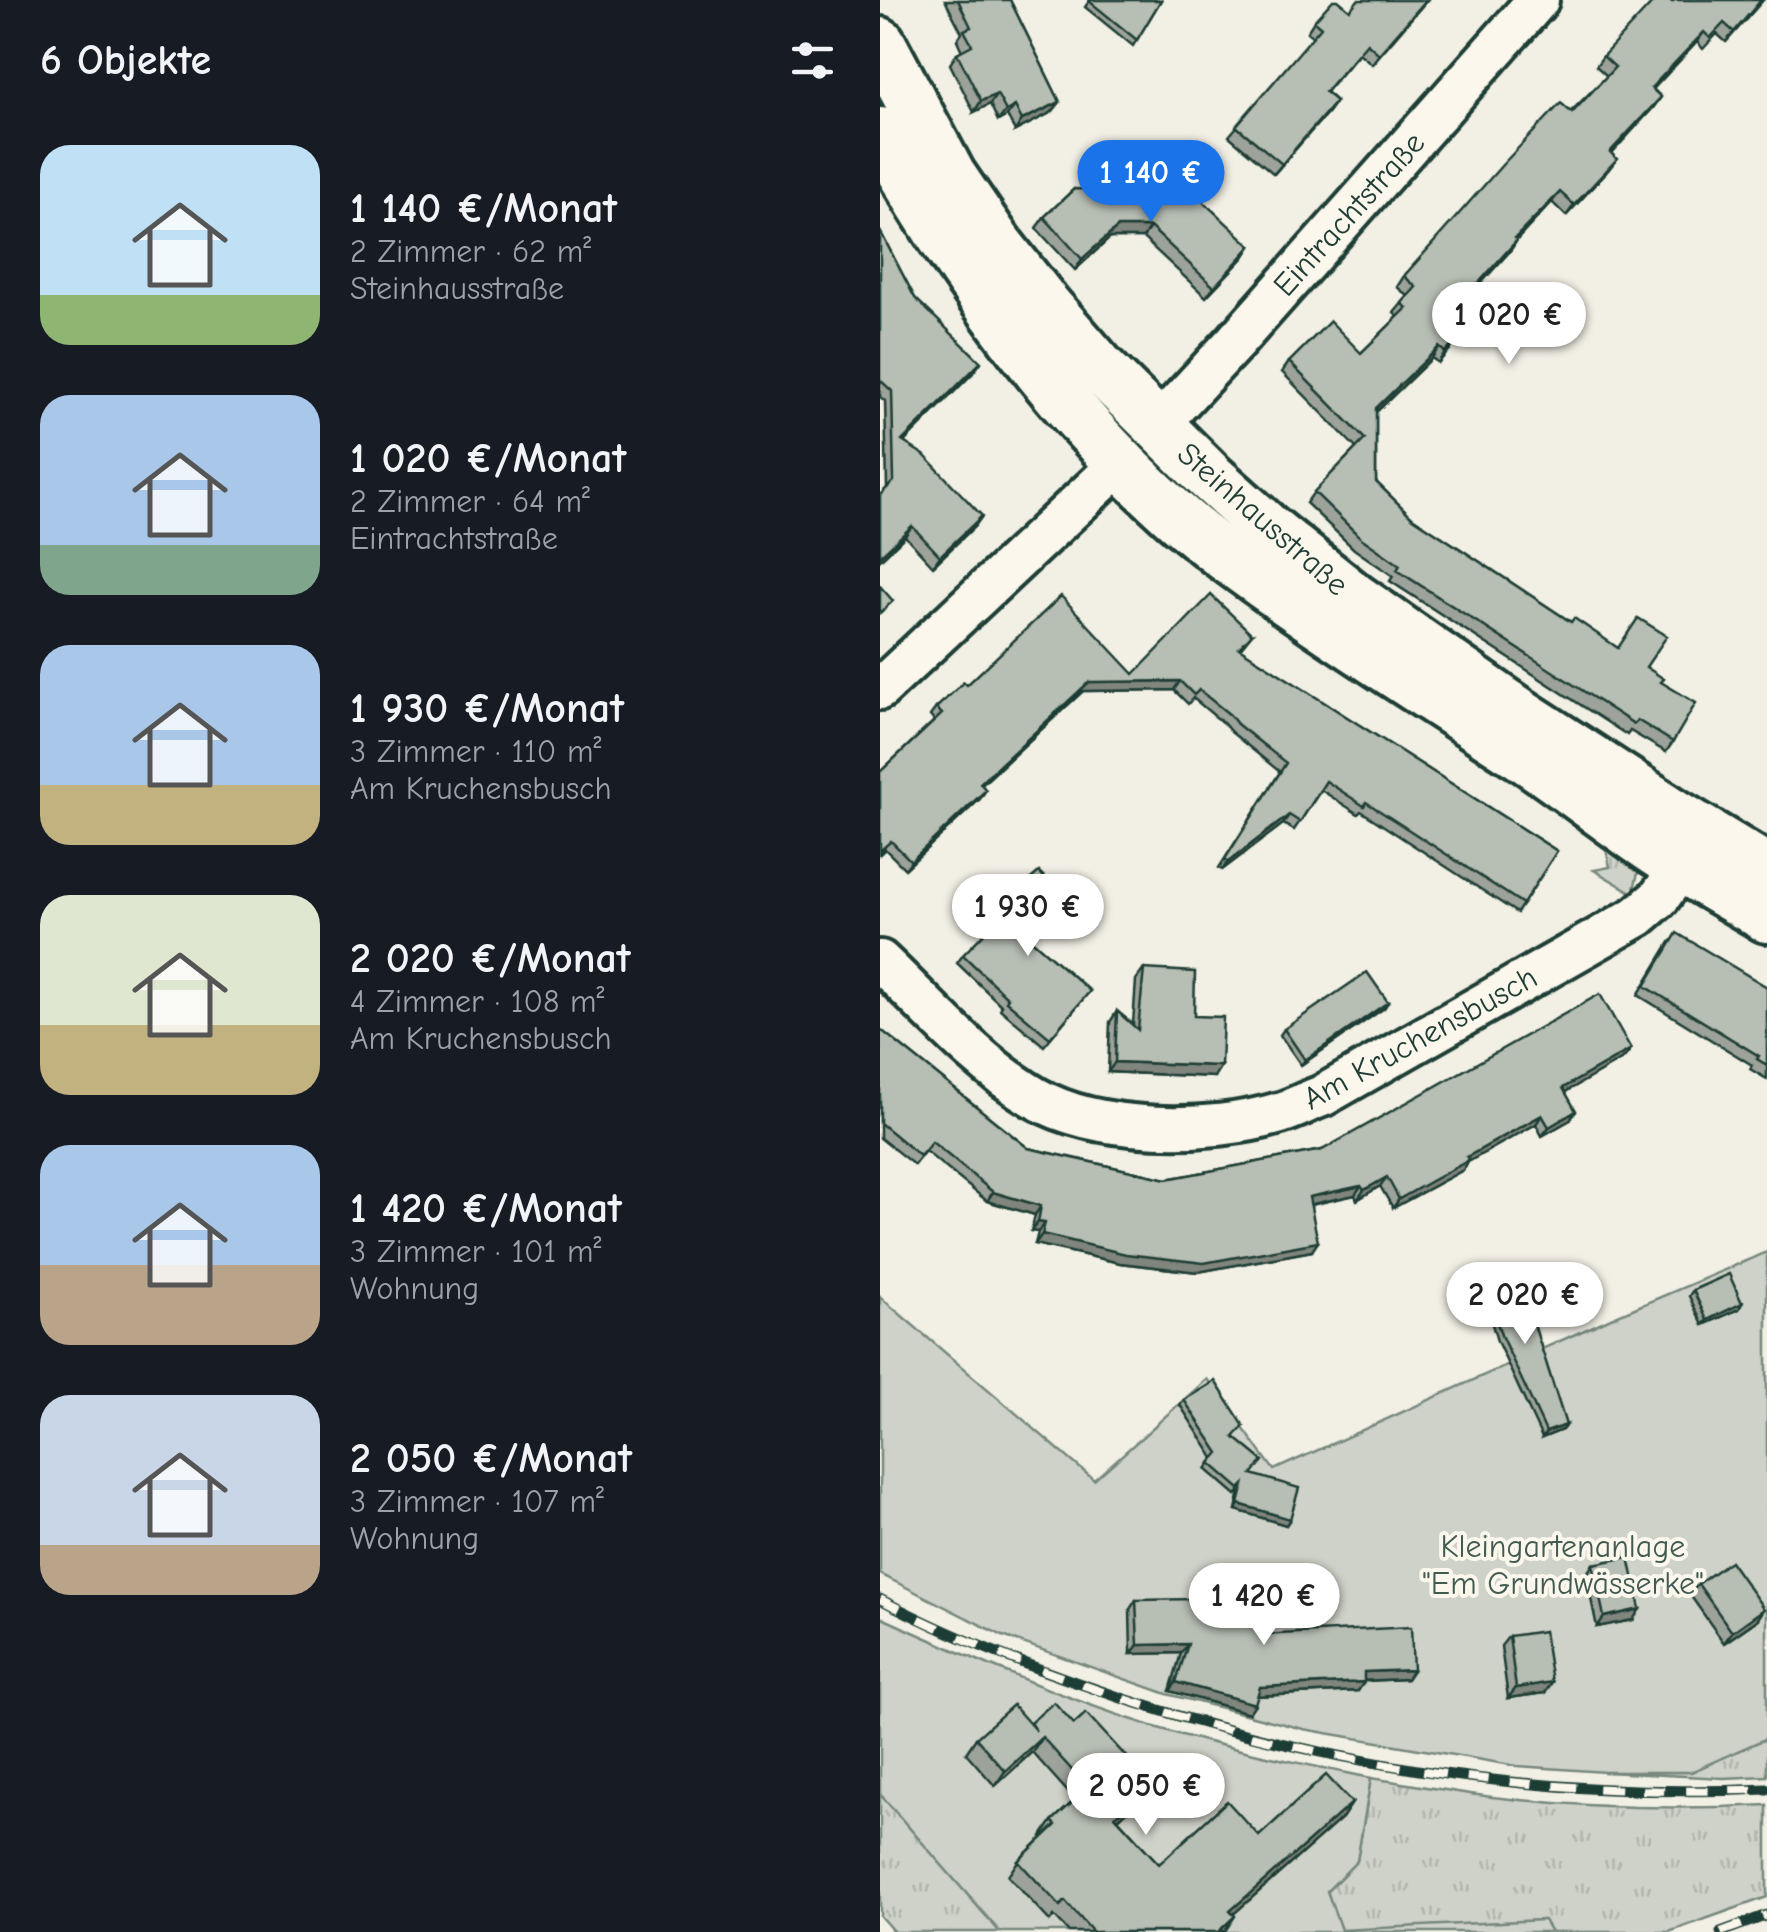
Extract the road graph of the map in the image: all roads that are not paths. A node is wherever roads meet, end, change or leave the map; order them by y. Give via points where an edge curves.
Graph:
1 (1538, 0) edge
2 (880, 44) edge
3 (880, 133) edge
4 (1157, 426) junction
5 (1121, 462) junction
6 (880, 689) edge
7 (1682, 866) junction
8 (1767, 870) edge
9 (1767, 917) edge
10 (880, 960) edge

1 - 4 street, Eintrachtstraße
2 - 4 street, Steinhausstraße via 950,175 997,244
3 - 5 street, Steinhausstraße via 968,277 1064,401
4 - 8 street, Steinhausstraße via 1354,598 1534,723
5 - 6 street
5 - 7 street, Steinhausstraße via 1234,563
7 - 9 street, Steinhausstraße
7 - 10 street, Am Kruchensbusch via 1638,916 1322,1096 1278,1114 1226,1123 1125,1125 1077,1116 1036,1098 988,1064

